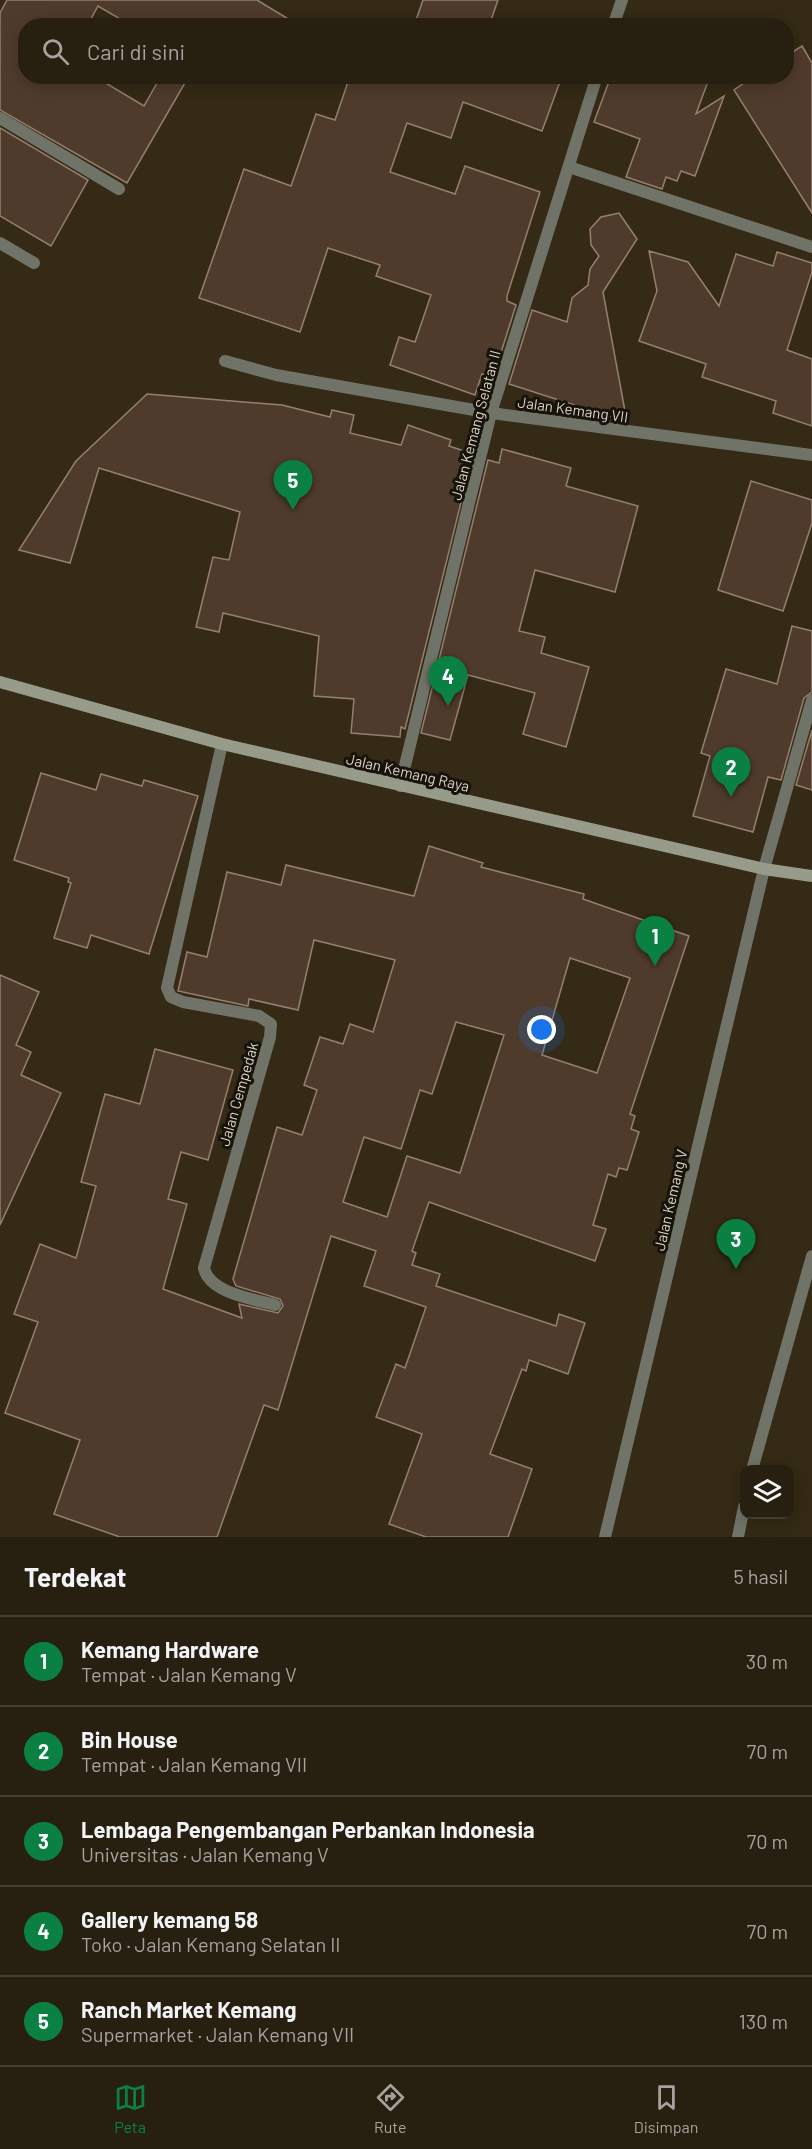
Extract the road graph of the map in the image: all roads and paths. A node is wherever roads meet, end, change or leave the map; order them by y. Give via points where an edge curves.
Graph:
1 (621, 0) edge
2 (616, 18) edge
3 (595, 84) edge
4 (0, 118) edge
5 (569, 167) junction
6 (120, 189) dead end
7 (0, 243) edge
8 (812, 247) edge
9 (34, 263) dead end
10 (225, 361) dead end
11 (491, 413) junction
12 (812, 454) edge
13 (0, 682) edge
14 (812, 700) edge
15 (222, 744) junction
16 (400, 786) junction
17 (764, 869) junction
18 (812, 876) edge
19 (812, 1256) edge
20 (275, 1305) dead end
21 (753, 1465) edge
22 (742, 1519) edge
23 (605, 1537) edge
24 (738, 1537) edge

1 - 2 street
3 - 5 street, Jalan Kemang Selatan II
4 - 6 street
5 - 8 street
5 - 11 street, Jalan Kemang Selatan II
7 - 9 street
10 - 11 street, Jalan Kemang VII via 276,375
11 - 12 street, Jalan Kemang VII
11 - 16 street, Jalan Kemang Selatan II
13 - 15 street, Jalan Kemang Raya
14 - 17 street
15 - 16 street, Jalan Kemang Raya
15 - 20 street, Jalan Cempedak via 167,988 171,997 183,1002 259,1016 271,1024 204,1268 205,1276 221,1287
16 - 17 street, Jalan Kemang Raya
17 - 18 street, Jalan Kemang Raya
17 - 23 street, Jalan Kemang V
19 - 21 street
22 - 24 street

